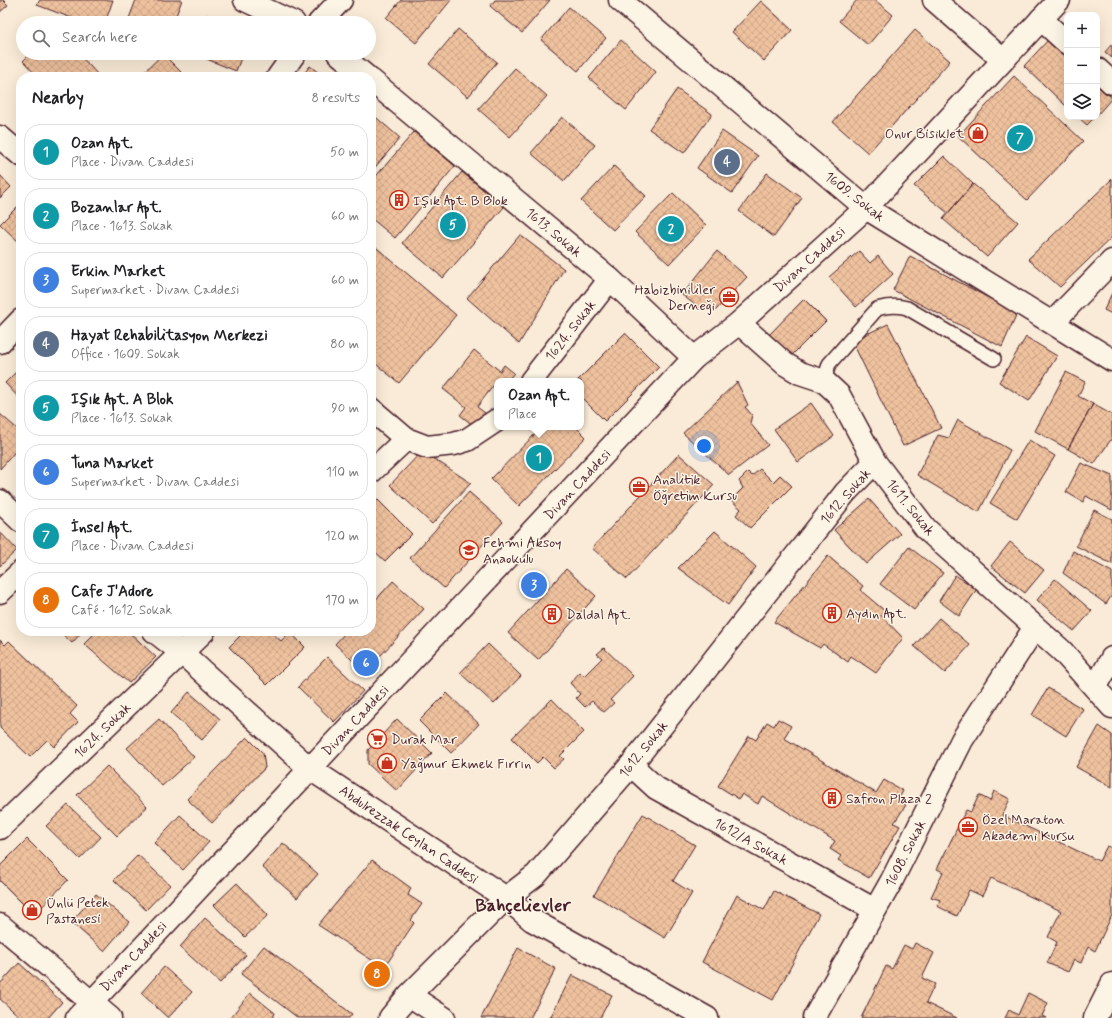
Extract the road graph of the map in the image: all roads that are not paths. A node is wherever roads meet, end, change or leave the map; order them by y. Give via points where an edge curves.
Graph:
1 (245, 0) edge
2 (340, 0) edge
3 (620, 0) edge
4 (934, 0) edge
5 (1059, 0) edge
6 (279, 16) edge
7 (325, 16) edge
8 (1041, 19) junction
9 (1064, 39) edge
10 (290, 60) edge
11 (346, 60) edge
12 (1003, 60) junction
13 (282, 72) edge
14 (361, 72) edge
15 (1100, 72) edge
16 (1112, 83) edge
17 (376, 84) edge
18 (0, 137) edge
19 (16, 151) edge
20 (866, 208) junction
21 (1112, 261) edge
22 (610, 279) junction
23 (1053, 322) junction
24 (739, 323) junction
25 (16, 325) edge
26 (0, 342) edge
27 (694, 358) junction
28 (994, 358) dead end
29 (1112, 360) edge
30 (532, 378) edge
31 (824, 381) junction
32 (376, 413) edge
33 (494, 422) edge
34 (406, 439) junction
35 (875, 462) junction
36 (376, 467) edge
37 (0, 501) edge
38 (16, 516) edge
39 (16, 577) edge
40 (0, 592) edge
41 (1035, 627) junction
42 (160, 636) edge
43 (199, 636) edge
44 (181, 652) junction
45 (1112, 658) edge
46 (1096, 688) junction
47 (1112, 707) edge
48 (631, 765) junction
49 (309, 768) junction
50 (0, 828) edge
51 (506, 898) junction
52 (875, 910) junction
53 (0, 925) edge
54 (1112, 984) edge
55 (409, 995) junction
56 (84, 1010) edge
57 (110, 1018) edge
58 (390, 1018) edge
59 (444, 1018) edge
60 (707, 1018) edge
61 (814, 1018) edge
62 (1095, 1018) edge

1 - 6 street
2 - 7 street
3 - 20 street, 1609. Sokak
4 - 12 street
5 - 8 street, Divan Caddesi
8 - 9 street
8 - 12 street, Divan Caddesi
10 - 13 street
11 - 14 street
12 - 20 street, Divan Caddesi
15 - 16 street
17 - 22 street, 1613. Sokak
18 - 19 street
20 - 23 street, 1609. Sokak
20 - 24 street, Divan Caddesi
21 - 23 street
22 - 27 street, 1613. Sokak
22 - 30 street, 1624. Sokak
23 - 29 street, 1609. Sokak
24 - 27 street, Divan Caddesi
24 - 31 street, 1611. Sokak via 785,364 800,373
25 - 26 street
27 - 49 street, Divan Caddesi
28 - 31 lane via 907,308 885,307 876,309 829,364
31 - 35 street, 1611. Sokak via 839,395
32 - 34 street
33 - 34 street via 467,440 454,444 428,447
34 - 36 street
35 - 41 street, 1611. Sokak via 926,529
35 - 48 street, 1612. Sokak via 845,493
37 - 38 street
39 - 40 street
41 - 46 street, 1611. Sokak via 1062,651
41 - 52 street, 1608. Sokak via 962,740
42 - 44 street, Abdulrezzak Ceylan Caddesi
43 - 44 street, 1624. Sokak
44 - 49 street, Abdulrezzak Ceylan Caddesi
44 - 50 street, 1624. Sokak
45 - 46 street
46 - 47 street, 1611. Sokak
48 - 51 street, 1612. Sokak via 536,875
48 - 52 street, 1612/A Sokak via 656,788
49 - 51 street, Abdulrezzak Ceylan Caddesi
49 - 56 street, Divan Caddesi
51 - 55 street, 1612. Sokak
51 - 60 street, Abdulrezzak Ceylan Caddesi via 532,920
52 - 61 street, 1608. Sokak
53 - 56 street
54 - 62 street
55 - 58 street, 1612. Sokak
55 - 59 street
56 - 57 street

